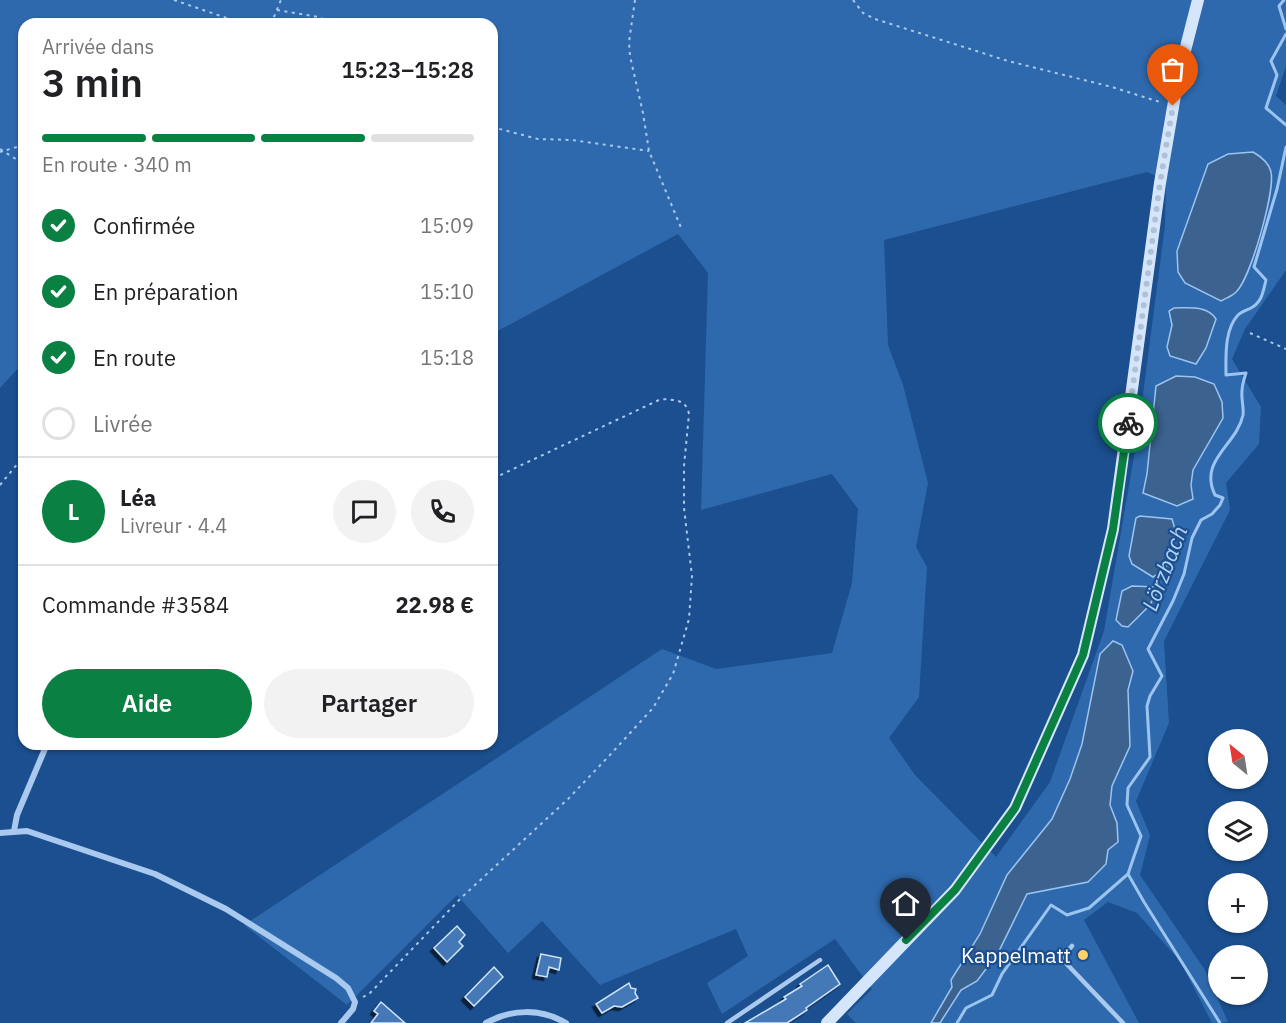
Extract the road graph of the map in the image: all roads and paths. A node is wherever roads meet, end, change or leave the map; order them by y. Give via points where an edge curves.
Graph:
1 (174, 0) edge
2 (281, 0) edge
3 (635, 0) edge
4 (853, 0) edge
5 (1198, 0) edge
6 (277, 10) junction
7 (226, 18) edge
8 (274, 18) edge
9 (322, 18) edge
10 (1173, 106) junction
11 (498, 129) edge
12 (18, 147) edge
13 (1, 151) edge
14 (649, 151) junction
15 (18, 161) edge
16 (682, 230) dead end
17 (1250, 333) dead end
18 (1286, 349) edge
19 (18, 463) edge
20 (498, 476) edge
21 (0, 485) edge
22 (44, 750) edge
23 (14, 831) junction
24 (0, 834) edge
25 (1072, 946) dead end
26 (820, 960) dead end
27 (355, 1002) junction
28 (341, 1023) edge
29 (486, 1023) edge
30 (566, 1023) edge
31 (727, 1023) edge
32 (827, 1023) edge
33 (1123, 1023) edge

1 - 7 path
2 - 6 path
3 - 14 path via 630,56
4 - 10 path via 863,13 875,19 1008,61
5 - 10 main road
6 - 8 path
6 - 9 path
10 - 32 main road via 1113,529 1083,655 1015,808 955,890
11 - 14 path via 538,139
12 - 13 path
13 - 15 path
14 - 16 path
17 - 18 path
19 - 21 path
20 - 27 path via 661,399 679,400 688,407 684,508 692,576 689,619 682,646 673,674 653,708 624,740 568,799 462,897 370,993
22 - 23 street
23 - 24 street
23 - 27 street via 37,834 155,874 226,909 336,978 348,988
25 - 33 lane via 1061,958
26 - 31 lane
27 - 28 street
29 - 30 street via 523,1012 547,1015

